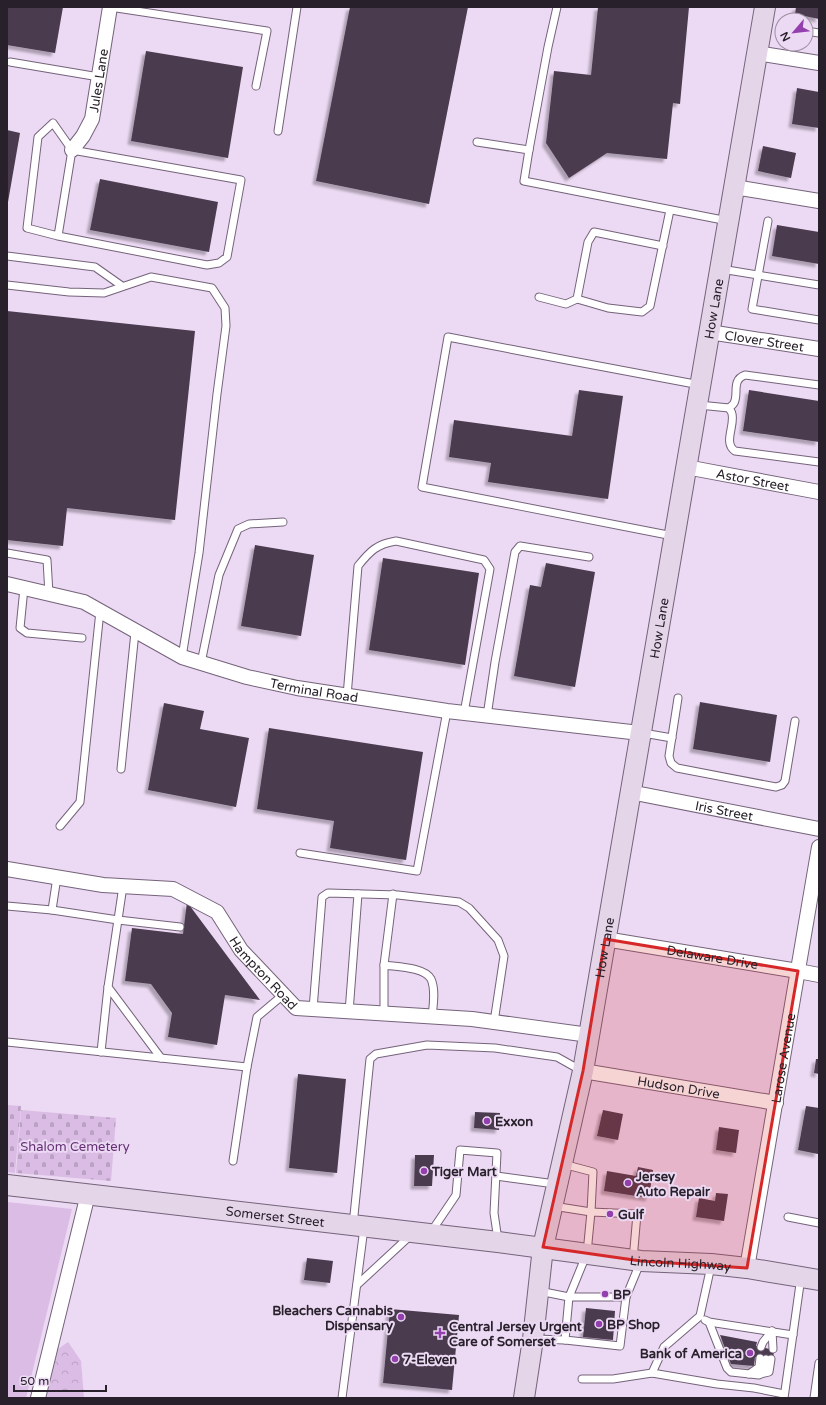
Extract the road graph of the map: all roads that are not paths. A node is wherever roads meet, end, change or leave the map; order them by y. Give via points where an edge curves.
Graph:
1 (110, 7) edge
2 (298, 7) edge
3 (557, 7) edge
4 (765, 7) edge
5 (757, 53) junction
6 (10, 62) dead end
7 (819, 64) edge
8 (99, 77) junction
9 (256, 86) dead end
10 (278, 131) dead end
11 (477, 142) dead end
12 (72, 150) junction
13 (529, 150) junction
14 (734, 187) junction
15 (819, 202) edge
16 (670, 210) junction
17 (728, 221) junction
18 (768, 221) dead end
19 (58, 236) junction
20 (663, 246) junction
21 (7, 256) edge
22 (720, 268) junction
23 (758, 274) junction
24 (7, 285) edge
25 (819, 285) edge
26 (122, 286) junction
27 (540, 297) dead end
28 (577, 299) junction
29 (819, 320) edge
30 (709, 332) junction
31 (819, 349) edge
32 (700, 385) junction
33 (819, 385) edge
34 (697, 404) junction
35 (729, 408) junction
36 (819, 462) edge
37 (686, 467) junction
38 (819, 492) edge
39 (283, 522) dead end
40 (674, 536) junction
41 (7, 553) edge
42 (589, 557) dead end
43 (7, 584) edge
44 (24, 588) junction
45 (49, 594) junction
46 (100, 611) junction
47 (135, 632) junction
48 (82, 638) dead end
49 (182, 657) junction
50 (201, 663) junction
51 (347, 696) junction
52 (678, 698) dead end
53 (447, 711) junction
54 (464, 713) junction
55 (487, 716) junction
56 (795, 721) dead end
57 (640, 733) junction
58 (672, 738) junction
59 (120, 769) dead end
60 (630, 792) junction
61 (60, 826) dead end
62 (819, 829) edge
63 (819, 848) edge
64 (300, 853) dead end
65 (7, 869) edge
66 (57, 877) junction
67 (123, 886) junction
68 (358, 894) junction
69 (393, 894) junction
70 (7, 906) edge
71 (52, 910) junction
72 (118, 920) junction
73 (180, 927) dead end
74 (605, 938) junction
75 (384, 965) junction
76 (798, 971) junction
77 (819, 975) edge
78 (108, 987) junction
79 (283, 995) junction
80 (313, 1009) junction
81 (349, 1012) junction
82 (384, 1014) junction
83 (432, 1017) junction
84 (494, 1022) junction
85 (589, 1035) junction
86 (7, 1042) edge
87 (101, 1052) junction
88 (161, 1058) junction
89 (247, 1067) junction
90 (583, 1071) junction
91 (776, 1103) junction
92 (233, 1161) dead end
93 (562, 1164) junction
94 (496, 1176) junction
95 (557, 1184) junction
96 (7, 1185) edge
97 (88, 1194) junction
98 (553, 1206) junction
99 (591, 1212) junction
100 (788, 1218) dead end
101 (819, 1223) edge
102 (359, 1225) junction
103 (422, 1233) junction
104 (498, 1242) junction
105 (543, 1247) junction
106 (587, 1253) junction
107 (637, 1260) junction
108 (711, 1264) junction
109 (748, 1268) junction
110 (810, 1278) edge
111 (357, 1285) junction
112 (538, 1291) junction
113 (569, 1297) junction
114 (626, 1297) junction
115 (700, 1316) junction
116 (709, 1322) junction
117 (772, 1332) junction
118 (793, 1334) junction
119 (533, 1339) junction
120 (565, 1340) junction
121 (767, 1348) dead end
122 (819, 1363) edge
123 (652, 1373) junction
124 (750, 1374) junction
125 (582, 1379) dead end
126 (784, 1396) edge
127 (38, 1398) edge
128 (342, 1398) edge
129 (524, 1398) edge
130 (814, 1398) edge

1 - 8 street, Jules Lane
1 - 9 lane via 267,31
2 - 10 lane
3 - 13 lane
4 - 5 main road, How Lane
5 - 7 street
5 - 14 main road, How Lane
6 - 8 lane
8 - 12 street, Jules Lane via 92,119
11 - 13 lane
12 - 19 lane
12 - 19 lane via 53,123 38,137 27,228
12 - 19 lane via 241,180 226,258 219,263 207,265
13 - 16 lane via 524,181
14 - 15 street
14 - 17 main road, How Lane
16 - 17 lane
16 - 20 lane
17 - 22 main road, How Lane
18 - 23 lane
20 - 28 lane via 650,306 642,312 608,308
20 - 28 lane via 594,232 588,242
21 - 26 lane via 95,267
22 - 23 lane
22 - 30 main road, How Lane
23 - 25 lane
23 - 29 lane via 752,308
24 - 26 lane via 104,293
26 - 49 lane via 151,276 212,288 226,308 199,553
27 - 28 lane via 566,304
30 - 31 street, Clover Street
30 - 32 main road, How Lane
32 - 34 main road, How Lane
32 - 40 lane via 448,337 422,487
33 - 35 lane via 745,375 737,382 734,403
34 - 35 lane
34 - 37 main road, How Lane
35 - 36 lane via 732,414 729,443 734,451
37 - 38 street, Astor Street
37 - 40 main road, How Lane
39 - 50 lane via 249,524 238,529 219,576
40 - 57 main road, How Lane
41 - 45 lane via 46,560
42 - 55 lane via 520,546 515,552
43 - 44 street, Terminal Road
44 - 45 street, Terminal Road
44 - 48 lane via 20,628 27,632
45 - 46 street, Terminal Road via 84,602
46 - 47 street, Terminal Road
46 - 61 lane via 80,802
47 - 49 street, Terminal Road
47 - 59 lane
49 - 50 street, Terminal Road
50 - 51 street, Terminal Road via 247,677
51 - 53 street, Terminal Road
51 - 54 lane via 358,566 370,551 384,543 396,541 484,560 490,569
52 - 58 lane
53 - 54 street, Terminal Road
53 - 64 lane via 417,871
54 - 55 street, Terminal Road
55 - 57 street, Terminal Road
56 - 58 lane via 785,781 776,787 677,768 671,763 669,756
57 - 58 lane
57 - 60 main road, How Lane
60 - 62 street, Iris Street
60 - 74 main road, How Lane
63 - 76 street, Larose Avenue
65 - 66 street, Hampton Road
66 - 67 street, Hampton Road
66 - 71 lane
67 - 72 lane
67 - 79 street, Hampton Road via 173,889 217,912 241,950
68 - 69 lane
68 - 80 lane via 328,893 322,897
68 - 81 lane
69 - 75 lane
69 - 84 lane via 459,902 469,908 498,940 504,956
70 - 71 lane
71 - 72 lane
72 - 73 lane
72 - 78 lane
74 - 76 street, Delaware Drive
74 - 85 main road, How Lane
75 - 82 lane
75 - 83 lane via 418,970 430,979 433,990
76 - 77 street, Delaware Drive
76 - 91 street, Larose Avenue
78 - 87 lane
78 - 88 lane
79 - 80 street, Hampton Road via 296,1008
79 - 89 lane via 257,1017
80 - 81 street, Hampton Road
81 - 82 street, Hampton Road
82 - 83 street, Hampton Road
83 - 84 street, Hampton Road
84 - 85 street, Hampton Road
85 - 90 main road, How Lane
86 - 87 lane
87 - 88 lane
88 - 89 lane
89 - 92 lane
90 - 91 street, Hudson Drive
90 - 93 main road, How Lane
90 - 102 lane via 557,1057 495,1048 427,1045 376,1054 370,1059
91 - 109 street, Larose Avenue
93 - 95 main road, How Lane
93 - 99 lane via 593,1172
94 - 95 lane
94 - 103 lane via 498,1153 460,1150 456,1195
94 - 104 lane via 494,1213
95 - 98 main road, How Lane
96 - 97 main road, Somerset Street
97 - 102 main road, Somerset Street
97 - 127 street
98 - 99 lane
98 - 105 main road, How Lane
99 - 106 lane
99 - 107 lane via 637,1214
100 - 101 lane
102 - 103 main road, Somerset Street
102 - 111 lane
103 - 104 main road, Somerset Street
103 - 111 lane
104 - 105 main road, Somerset Street
105 - 106 main road, Lincoln Highway
105 - 112 main road, How Lane
106 - 107 main road, Lincoln Highway
106 - 113 lane
107 - 108 main road, Lincoln Highway
107 - 114 lane
108 - 109 main road, Lincoln Highway
108 - 115 lane
109 - 110 main road, Lincoln Highway
110 - 118 lane
111 - 128 lane
112 - 113 lane
112 - 119 main road, How Lane
113 - 114 lane
113 - 120 lane
114 - 120 lane via 620,1346
115 - 116 lane
115 - 123 lane via 664,1347
116 - 117 lane
116 - 124 lane via 727,1368 731,1372
117 - 118 lane
117 - 121 lane
118 - 126 lane
119 - 120 lane
119 - 129 main road, How Lane
122 - 130 lane
123 - 125 lane via 614,1379
123 - 126 lane
124 - 124 lane via 761,1374 766,1359 759,1367

